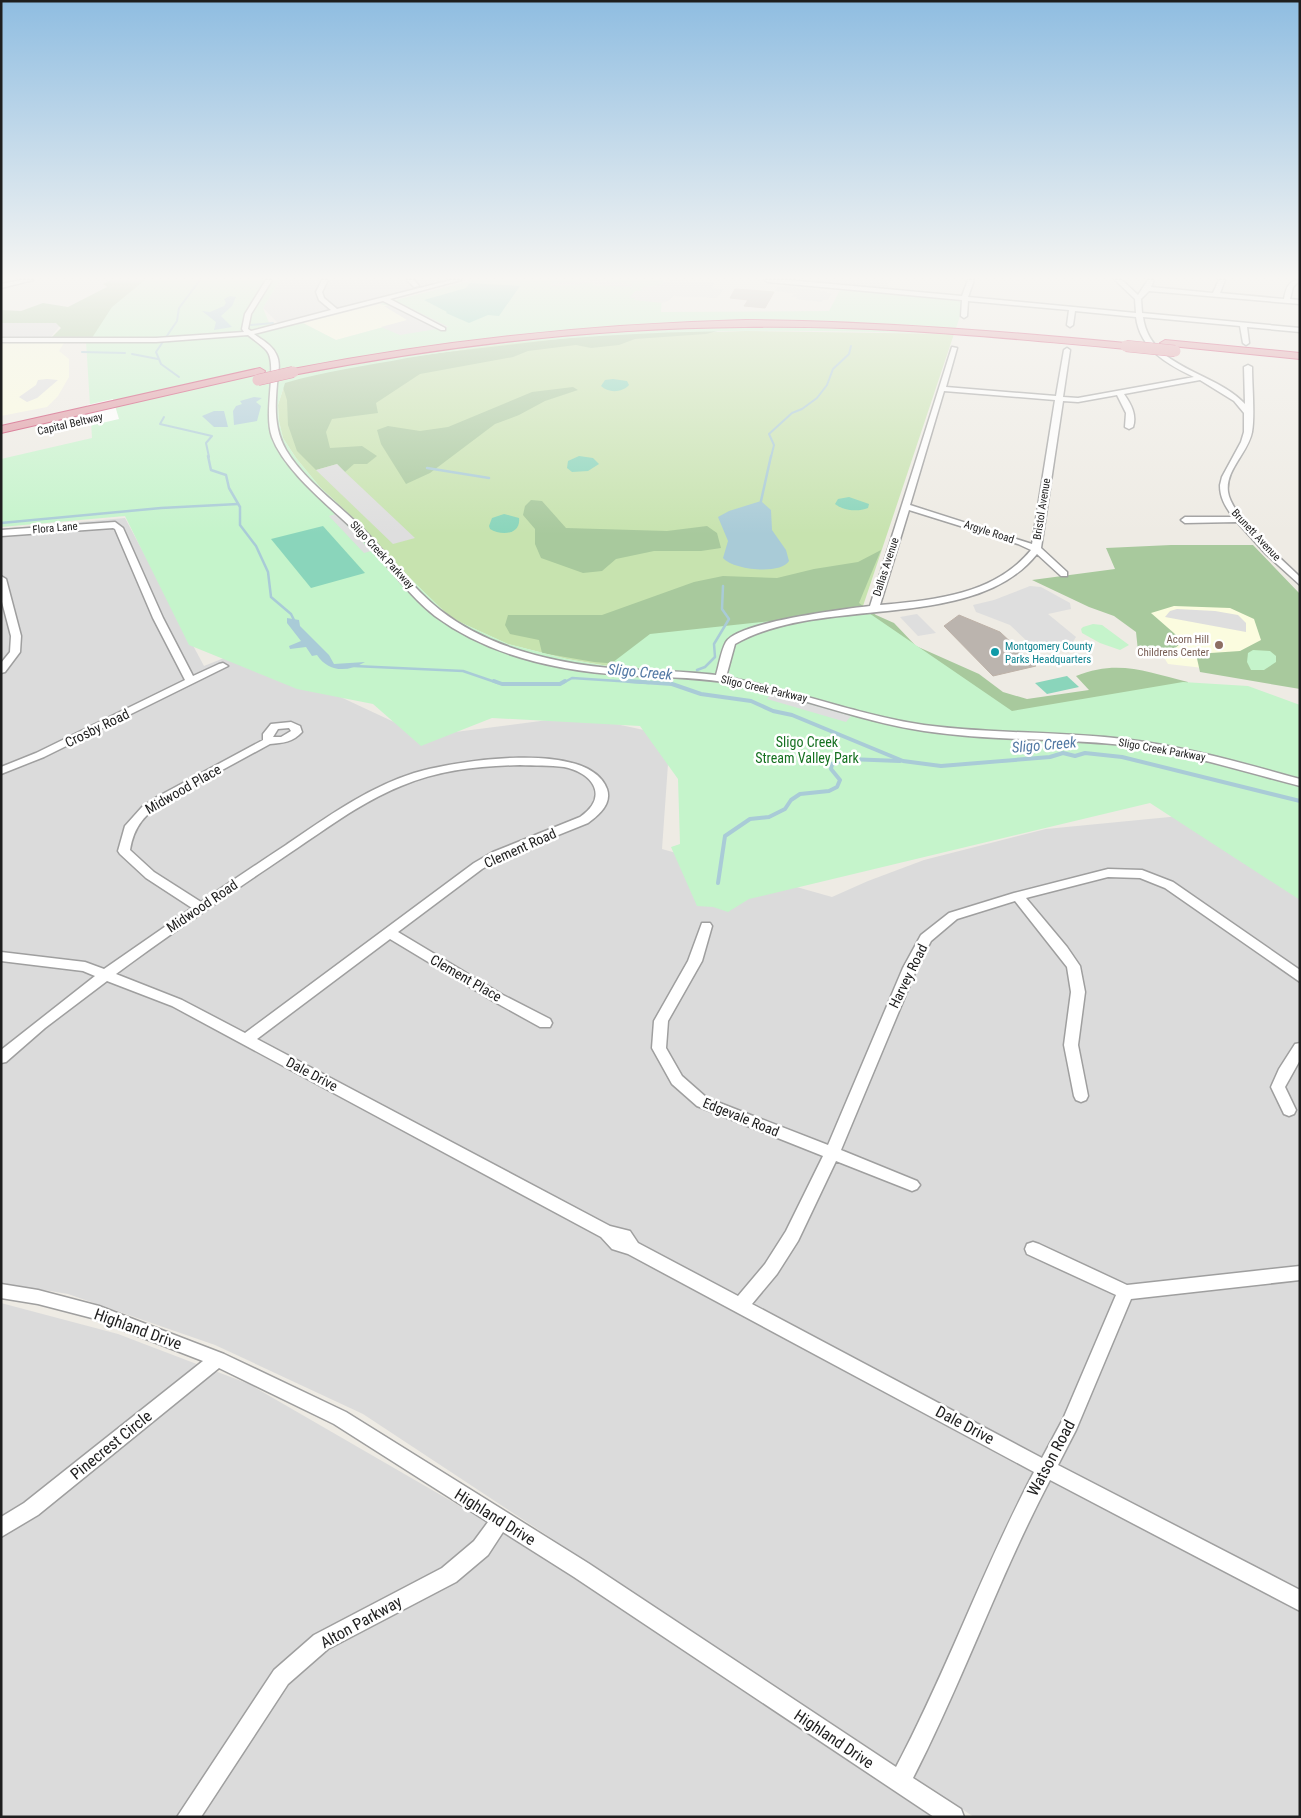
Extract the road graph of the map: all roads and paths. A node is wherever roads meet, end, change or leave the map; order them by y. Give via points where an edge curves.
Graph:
1 (275, 365) edge
2 (315, 365) edge
3 (949, 365) edge
4 (1065, 365) edge
5 (1177, 365) edge
6 (1248, 368) dead end
7 (259, 375) joint
8 (1201, 378) junction
9 (942, 389) junction
10 (1118, 392) junction
11 (1059, 400) junction
12 (1249, 412) junction
13 (91, 415) junction
14 (1129, 427) dead end
15 (1, 430) edge
16 (1, 439) edge
17 (906, 506) junction
18 (1239, 519) junction
19 (1185, 520) dead end
20 (1, 533) edge
21 (1036, 549) junction
22 (1300, 570) edge
23 (1289, 571) junction
24 (1064, 574) dead end
25 (1, 579) edge
26 (1300, 582) edge
27 (874, 608) junction
28 (223, 666) dead end
29 (1, 670) edge
30 (720, 678) junction
31 (191, 681) junction
32 (268, 741) dead end
33 (1, 771) edge
34 (417, 776) joint
35 (1300, 782) edge
36 (1018, 896) junction
37 (200, 907) junction
38 (706, 926) dead end
39 (388, 932) junction
40 (1, 956) edge
41 (105, 974) junction
42 (1300, 977) edge
43 (545, 1022) dead end
44 (247, 1039) junction
45 (1300, 1048) edge
46 (1, 1058) edge
47 (1080, 1096) dead end
48 (1289, 1110) dead end
49 (832, 1153) junction
50 (912, 1185) dead end
51 (1033, 1249) dead end
52 (1300, 1273) edge
53 (1, 1291) edge
54 (1126, 1292) junction
55 (740, 1305) junction
56 (218, 1359) junction
57 (1046, 1469) junction
58 (500, 1520) junction
59 (1, 1528) edge
60 (1300, 1601) edge
61 (900, 1782) junction
62 (188, 1817) edge
63 (953, 1817) edge

1 - 30 street, Sligo Creek Parkway via 270,417 279,444 292,463 438,613 500,647 542,660 586,668
2 - 7 highway, Capital Beltway, bridge
3 - 9 street, Dallas Avenue
4 - 11 street, Bristol Avenue
5 - 8 street
6 - 12 street
7 - 13 highway, Capital Beltway
8 - 10 street
8 - 12 street via 1236,398
9 - 11 street
9 - 17 street, Dallas Avenue
10 - 11 street via 1078,400
10 - 14 street via 1126,401
11 - 21 street, Bristol Avenue
12 - 18 street, Brunett Avenue via 1247,442 1223,485 1224,495
13 - 15 highway, Capital Beltway
13 - 16 highway, Capital Beltway
17 - 21 street, Argyle Road
17 - 27 street, Dallas Avenue
18 - 19 street
18 - 23 street, Brunett Avenue
20 - 31 street, Flora Lane via 108,524 119,528 158,618
21 - 24 street, Argyle Road
21 - 27 street, Bristol Avenue via 1015,574 981,590 913,604
22 - 23 street
23 - 26 street, Brunett Avenue
25 - 29 street via 16,636 15,652
27 - 30 street, Dallas Avenue via 744,634 731,642
28 - 31 street, Crosby Road
30 - 35 street, Sligo Creek Parkway via 919,727 1142,745
31 - 33 street, Crosby Road
32 - 37 street, Midwood Place via 146,808 131,824 124,851 159,882
34 - 37 street, Midwood Road via 381,790 356,805
34 - 39 street, Clement Road via 460,765 502,761 562,763 580,768 597,779 602,798 596,811 584,820 497,855
36 - 42 street, Harvey Road via 1108,873 1142,874 1169,885
36 - 47 street via 1073,966 1078,992 1072,1045
36 - 49 street, Harvey Road via 953,916 926,938 910,968
37 - 41 street, Midwood Road
38 - 49 street, Edgevale Road via 694,961 661,1021 659,1048 677,1080 702,1102
39 - 43 street, Clement Place via 498,998
39 - 44 street, Clement Road
40 - 41 street, Dale Drive via 85,967
41 - 44 street, Dale Drive via 177,1003
41 - 46 street, Midwood Road
44 - 55 street, Dale Drive via 607,1232 618,1244 632,1248
45 - 48 street via 1278,1087
49 - 50 street, Edgevale Road
49 - 55 street, Harvey Road via 792,1236 771,1269
51 - 54 street
52 - 54 street
53 - 56 street, Highland Drive via 93,1311
54 - 57 street, Watson Road via 1070,1424
55 - 57 street, Dale Drive
56 - 58 street, Highland Drive via 340,1418
56 - 59 street, Pinecrest Circle via 31,1509
57 - 60 street, Dale Drive
57 - 61 street, Watson Road via 1021,1516 927,1730
58 - 61 street, Highland Drive
58 - 62 street, Alton Parkway via 481,1548 449,1575 321,1642 281,1677
61 - 63 street, Highland Drive

